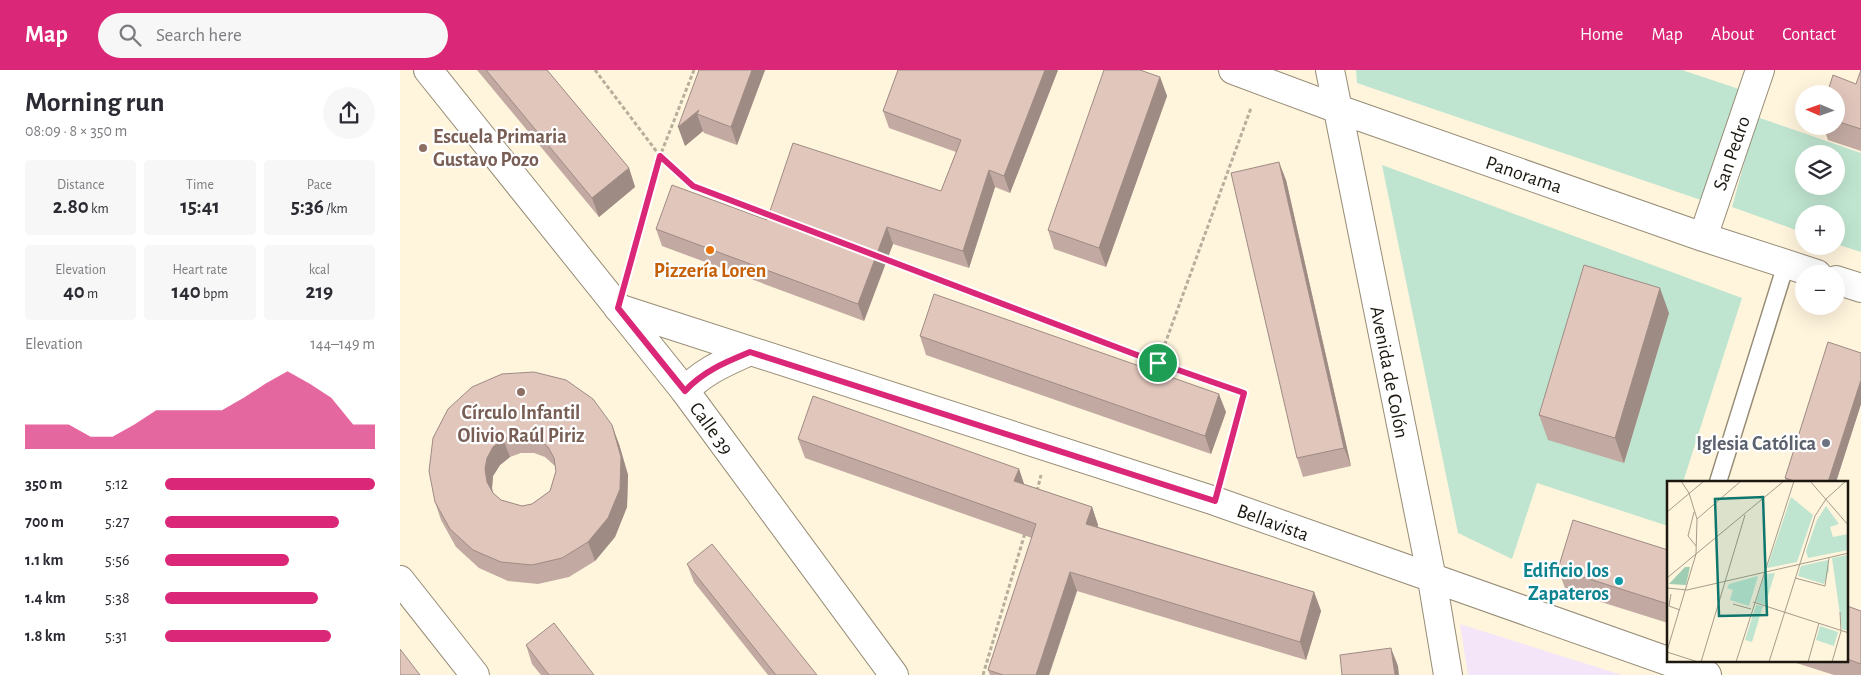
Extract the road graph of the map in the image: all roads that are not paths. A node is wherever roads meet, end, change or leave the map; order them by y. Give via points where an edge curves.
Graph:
1 (428, 70) edge
2 (1234, 70) edge
3 (1330, 70) edge
4 (1760, 70) edge
5 (1338, 109) junction
6 (1703, 236) junction
7 (1786, 264) junction
8 (1795, 267) edge
9 (1845, 283) edge
10 (1861, 288) edge
11 (618, 308) junction
12 (750, 352) junction
13 (685, 391) junction
14 (1718, 481) edge
15 (1432, 579) junction
16 (400, 580) edge
17 (1667, 661) edge
18 (1670, 662) edge
19 (475, 675) edge
20 (894, 675) edge
21 (1448, 675) edge
22 (1707, 675) edge

1 - 11 street, Calle 39
2 - 5 street, Panorama
3 - 5 street, Avenida de Colón
4 - 6 street, San Pedro
5 - 6 street, Panorama
5 - 15 street, Avenida de Colón
6 - 7 street, Panorama
7 - 8 street, Panorama
7 - 14 lane
9 - 10 street
11 - 12 street, Bellavista
11 - 13 street, Calle 39
12 - 13 street via 711,369
12 - 15 street, Bellavista via 1215,501
13 - 20 street, Calle 39
15 - 17 street, Bellavista
15 - 21 street, Avenida de Colón
16 - 19 street
18 - 22 street, Bellavista

